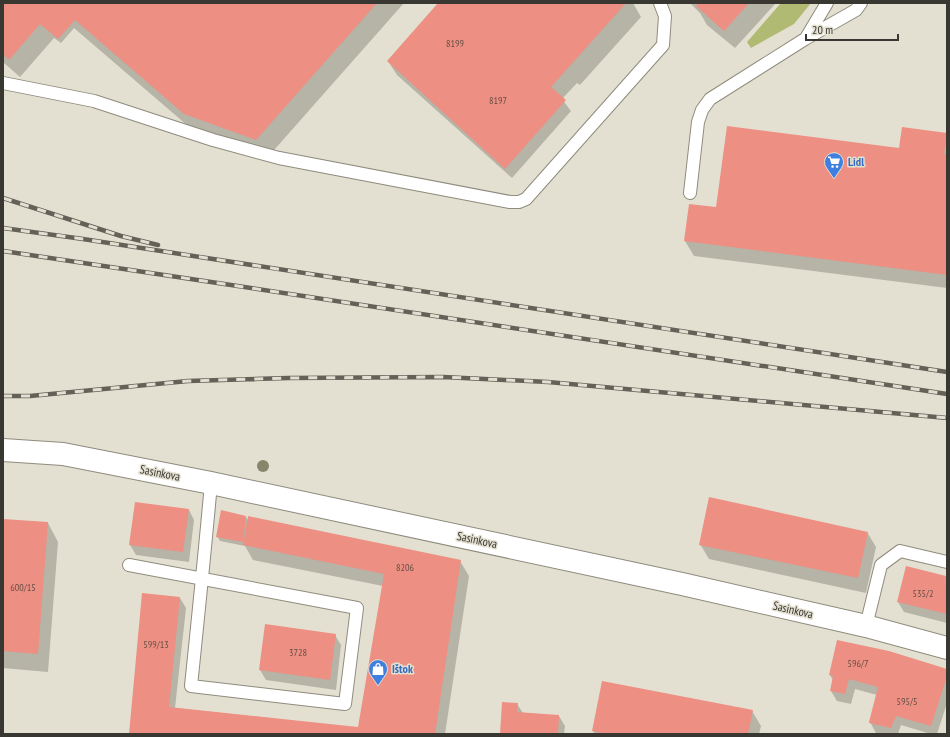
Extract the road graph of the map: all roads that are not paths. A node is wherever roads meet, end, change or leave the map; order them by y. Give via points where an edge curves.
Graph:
1 (660, 3) edge
2 (827, 3) edge
3 (861, 3) edge
4 (805, 39) junction
5 (3, 83) edge
6 (690, 193) dead end
7 (3, 450) edge
8 (211, 484) junction
9 (947, 562) edge
10 (129, 565) dead end
11 (201, 579) junction
12 (866, 626) junction
13 (947, 648) edge

1 - 5 lane via 665,16 663,45 526,199 519,202 279,158 94,101
2 - 4 lane
3 - 4 lane via 856,10
4 - 6 lane via 710,99 702,110 698,122
7 - 8 street, Sasinkova via 63,454
8 - 11 lane
8 - 12 street, Sasinkova via 682,584
9 - 12 lane via 900,551 881,564
10 - 11 lane
11 - 11 lane via 191,686 345,704 357,608
12 - 13 street, Sasinkova

